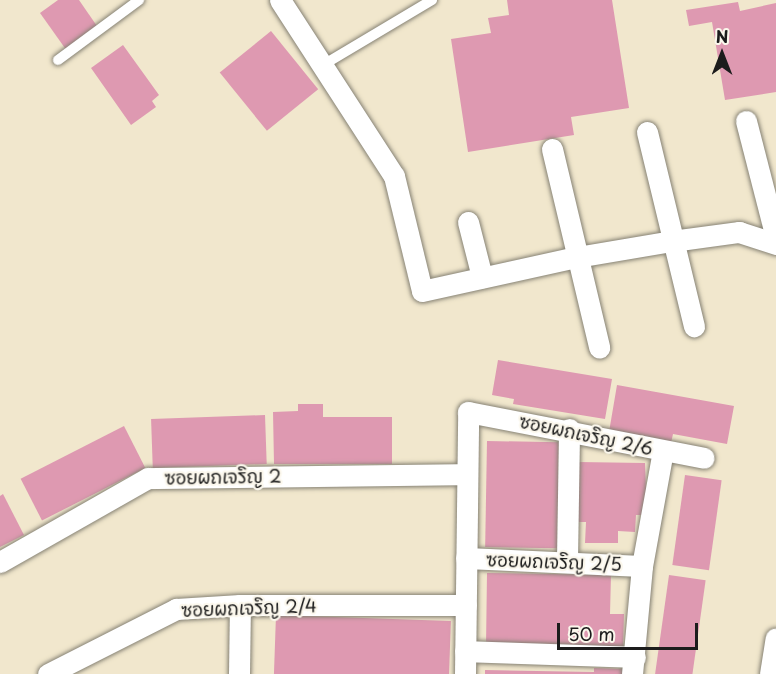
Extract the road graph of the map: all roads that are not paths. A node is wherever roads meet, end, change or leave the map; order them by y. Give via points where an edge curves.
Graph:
1 (139, 0) edge
2 (280, 0) edge
3 (432, 0) edge
4 (58, 60) dead end
5 (322, 65) junction
6 (746, 120) dead end
7 (647, 132) dead end
8 (552, 149) dead end
9 (468, 222) dead end
10 (776, 238) edge
11 (672, 241) junction
12 (776, 244) edge
13 (577, 256) junction
14 (482, 277) junction
15 (694, 326) dead end
16 (599, 347) dead end
17 (569, 429) junction
18 (663, 451) junction
19 (704, 458) dead end
20 (467, 474) junction
21 (466, 558) junction
22 (567, 560) junction
23 (0, 562) edge
24 (642, 566) junction
25 (240, 604) junction
26 (466, 605) junction
27 (776, 638) edge
28 (465, 651) junction
29 (634, 666) edge
30 (48, 674) edge
31 (239, 674) edge
32 (465, 674) edge
33 (770, 674) edge

1 - 4 lane
2 - 5 street
3 - 5 lane
5 - 14 street via 394,176 422,291
6 - 10 street
7 - 11 street
8 - 13 street
9 - 14 street
11 - 12 street via 739,232
11 - 13 street
11 - 15 street
13 - 14 street
13 - 16 street
17 - 18 street, ซอยผถเจริญ 2/6
17 - 20 street, ซอยผถเจริญ 2/6 via 468,412
17 - 22 street
18 - 19 street, ซอยผถเจริญ 2/6
18 - 24 street
20 - 21 street
20 - 23 street, ซอยผถเจริญ 2 via 148,478
21 - 22 street, ซอยผถเจริญ 2/5
21 - 26 street
22 - 24 street, ซอยผถเจริญ 2/5
24 - 29 street
25 - 26 street, ซอยผถเจริญ 2/4
25 - 30 street, ซอยผถเจริญ 2/4 via 176,609
25 - 31 street
26 - 28 street
27 - 33 street
28 - 29 street
28 - 32 street

